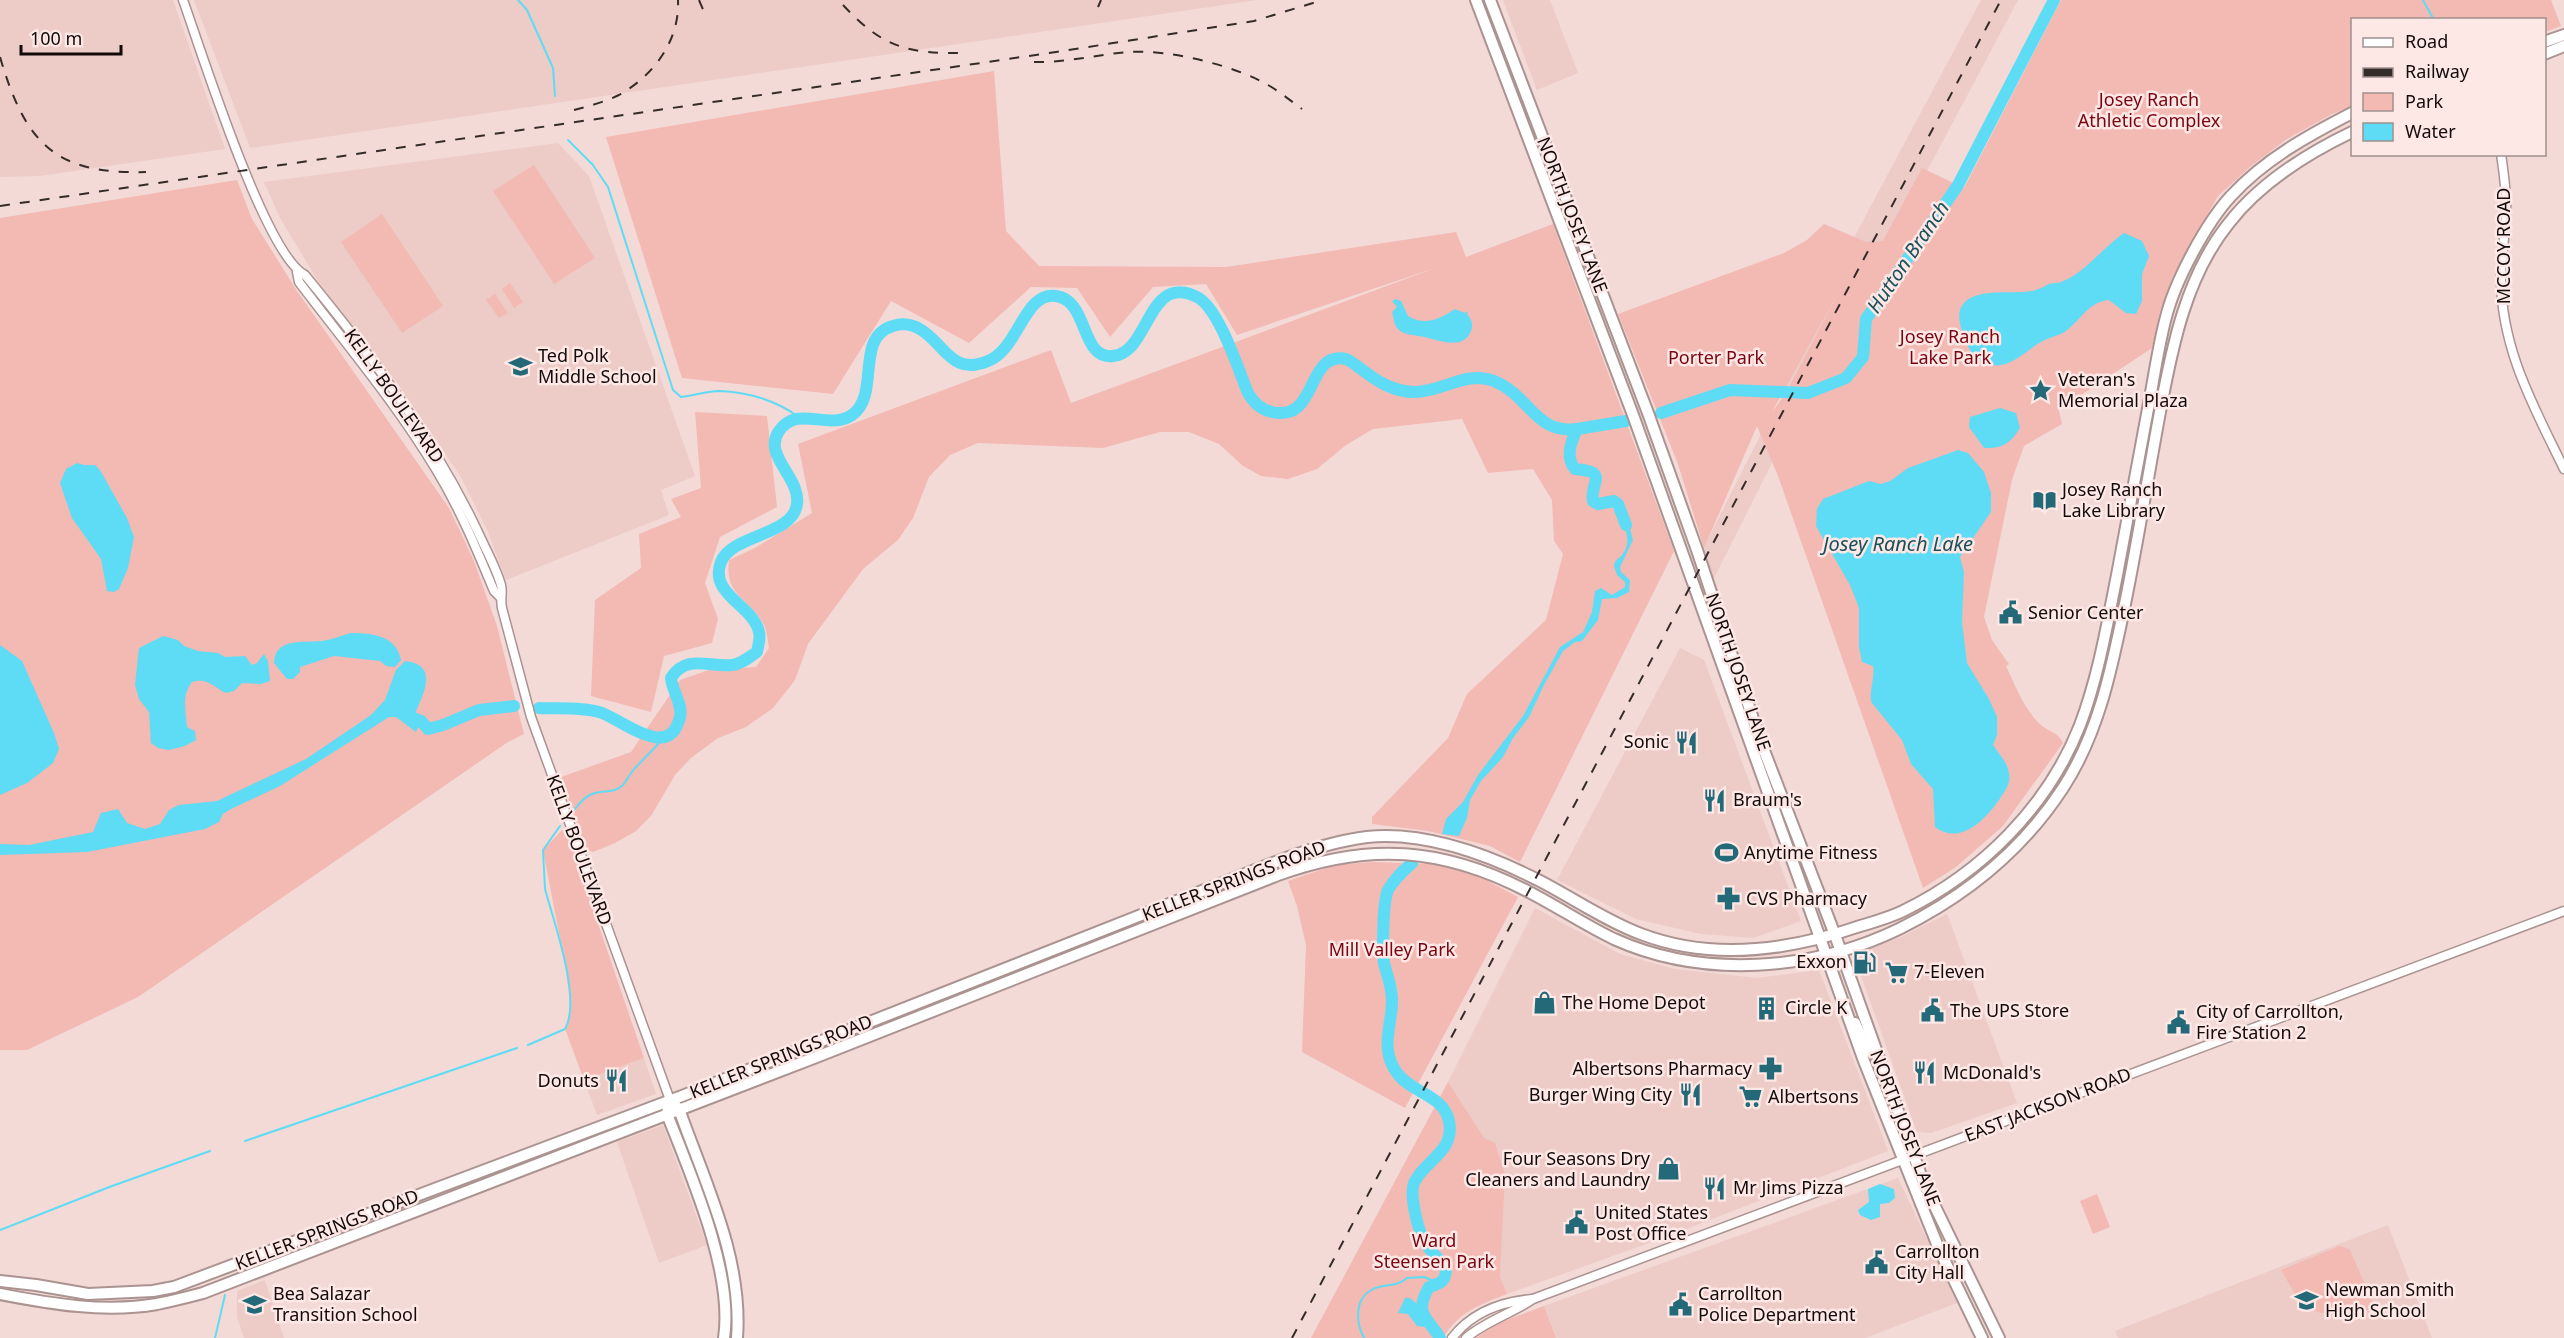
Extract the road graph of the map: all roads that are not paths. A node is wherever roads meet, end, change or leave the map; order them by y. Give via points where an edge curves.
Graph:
1 (183, 0) edge
2 (1476, 0) edge
3 (1490, 0) edge
4 (2564, 35) edge
5 (2546, 41) edge
6 (2564, 46) edge
7 (2546, 53) edge
8 (2351, 114) edge
9 (2351, 133) edge
10 (2501, 156) edge
11 (2217, 214) junction
12 (2229, 223) junction
13 (2564, 469) edge
14 (1705, 619) junction
15 (1736, 666) junction
16 (1367, 837) junction
17 (1369, 854) junction
18 (1943, 888) junction
19 (1951, 900) junction
20 (1554, 907) junction
21 (1591, 909) junction
22 (2564, 911) edge
23 (1835, 935) junction
24 (1819, 940) junction
25 (1839, 951) junction
26 (1825, 955) junction
27 (1848, 1018) junction
28 (1877, 1055) junction
29 (1864, 1061) junction
30 (1890, 1092) junction
31 (670, 1100) junction
32 (679, 1109) junction
33 (667, 1114) junction
34 (1914, 1156) junction
35 (1902, 1160) junction
36 (414, 1197) junction
37 (714, 1207) junction
38 (419, 1210) junction
39 (702, 1211) junction
40 (0, 1281) edge
41 (0, 1294) edge
42 (1533, 1299) junction
43 (724, 1338) edge
44 (737, 1338) edge
45 (1452, 1338) edge
46 (1466, 1338) edge
47 (1982, 1338) edge
48 (1999, 1338) edge

1 - 31 street, KELLY BOULEVARD via 258,207 297,272 305,275 339,316 401,409 458,508 500,597 531,717
2 - 14 main road, NORTH JOSEY LANE via 1633,415
3 - 15 main road, NORTH JOSEY LANE via 1648,413
4 - 5 main road
6 - 7 main road
8 - 11 main road, KELLER SPRINGS ROAD via 2298,142 2263,168
9 - 12 main road, KELLER SPRINGS ROAD via 2290,167 2261,189
10 - 13 street, MCCOY ROAD via 2506,215 2501,279 2507,333 2525,390
11 - 12 main road
11 - 18 main road, KELLER SPRINGS ROAD via 2189,261 2166,316 2101,650 2080,725 2041,797 2022,821 1999,846
12 - 19 main road, KELLER SPRINGS ROAD via 2213,246 2179,324 2118,637 2108,682 2088,739 2064,786 2033,828 2004,860
14 - 15 main road via 1730,666
14 - 24 main road, NORTH JOSEY LANE
15 - 23 main road, NORTH JOSEY LANE via 1760,740
16 - 17 main road
16 - 21 main road, KELLER SPRINGS ROAD via 1390,836 1470,851 1535,878
16 - 31 main road, KELLER SPRINGS ROAD via 1325,845 1273,862
17 - 20 main road, KELLER SPRINGS ROAD via 1432,856 1528,892
17 - 32 main road, KELLER SPRINGS ROAD via 1325,860 1278,875
18 - 19 main road
18 - 23 main road, KELLER SPRINGS ROAD via 1898,914
19 - 25 main road, KELLER SPRINGS ROAD via 1897,930
20 - 21 main road via 1566,902
20 - 26 main road, KELLER SPRINGS ROAD via 1617,940 1683,958 1755,966
21 - 24 main road, KELLER SPRINGS ROAD via 1636,933 1704,950 1773,949
22 - 34 street, EAST JACKSON ROAD
23 - 24 main road, KELLER SPRINGS ROAD
23 - 25 main road, NORTH JOSEY LANE
24 - 26 main road, NORTH JOSEY LANE
25 - 26 main road, KELLER SPRINGS ROAD
25 - 28 main road, NORTH JOSEY LANE
26 - 27 main road, NORTH JOSEY LANE
27 - 28 main road via 1857,1024 1868,1051
27 - 29 main road, NORTH JOSEY LANE
28 - 30 main road, NORTH JOSEY LANE
29 - 30 main road via 1875,1068
29 - 35 main road, NORTH JOSEY LANE
30 - 34 main road, NORTH JOSEY LANE
31 - 32 main road, KELLY BOULEVARD
31 - 33 main road
31 - 36 main road, KELLER SPRINGS ROAD
32 - 33 main road, KELLER SPRINGS ROAD
32 - 37 main road, KELLY BOULEVARD
33 - 38 main road, KELLER SPRINGS ROAD
33 - 39 main road
34 - 35 street, EAST JACKSON ROAD
34 - 48 main road, NORTH JOSEY LANE
35 - 42 street, EAST JACKSON ROAD
35 - 47 main road, NORTH JOSEY LANE
36 - 38 main road
36 - 40 main road, KELLER SPRINGS ROAD via 174,1287 88,1294
37 - 39 main road
37 - 44 main road, KELLY BOULEVARD via 733,1268 738,1299
38 - 41 main road, KELLER SPRINGS ROAD via 202,1293 157,1304 89,1307
39 - 43 main road via 720,1268 726,1311
42 - 45 street, EAST JACKSON ROAD via 1510,1301 1484,1311
42 - 46 street, EAST JACKSON ROAD

